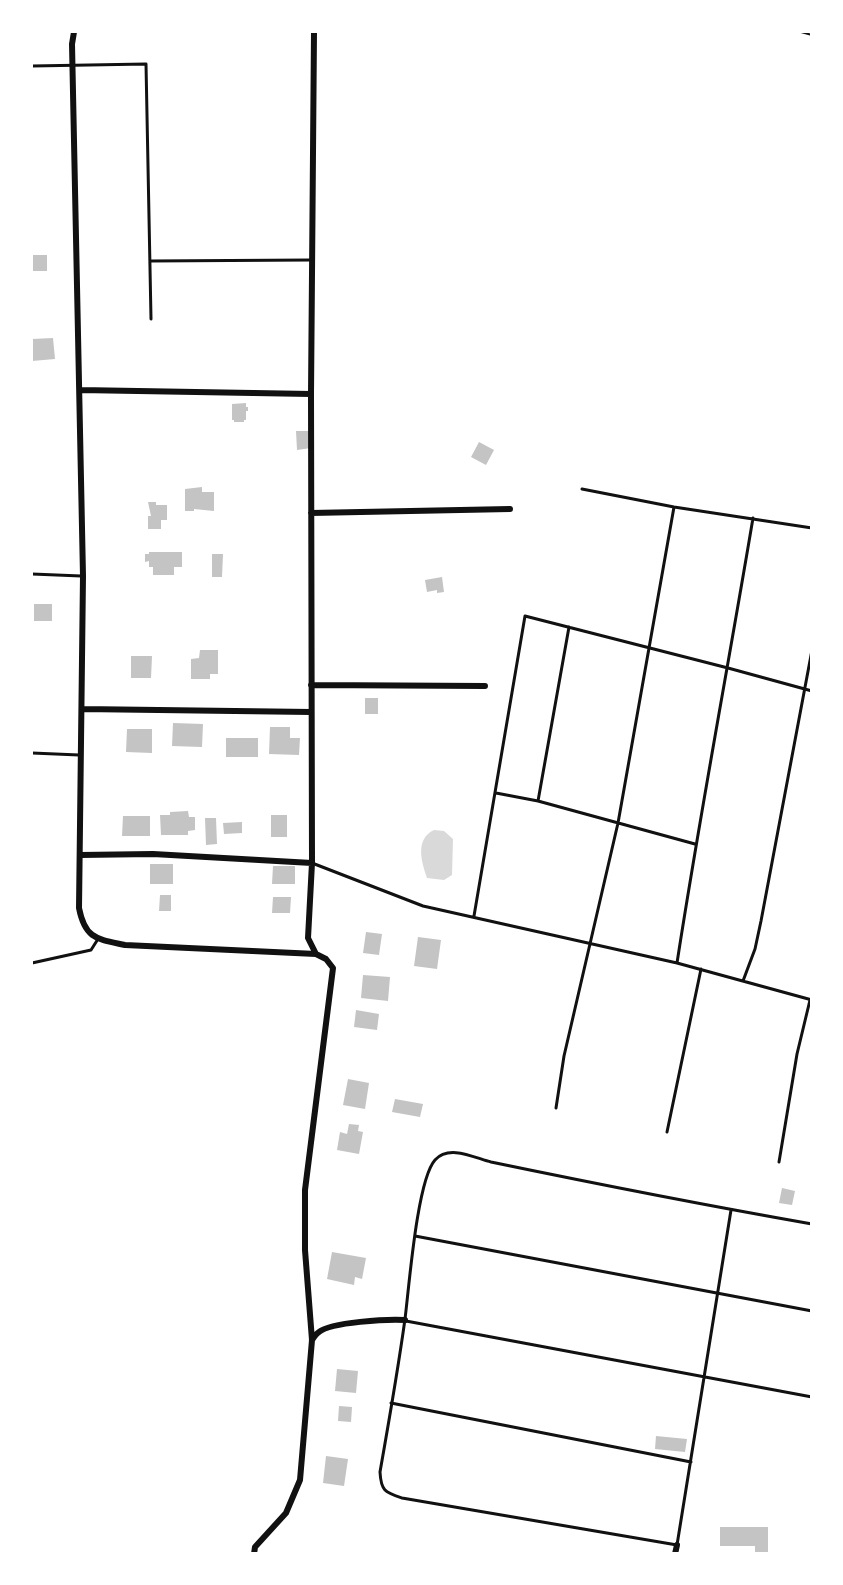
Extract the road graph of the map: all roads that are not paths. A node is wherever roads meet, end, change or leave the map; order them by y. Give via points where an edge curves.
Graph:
1 (74, 32) edge
2 (314, 32) edge
3 (72, 64) junction
4 (32, 66) edge
5 (312, 260) junction
6 (150, 261) junction
7 (151, 319) dead end
8 (80, 390) junction
9 (311, 394) junction
10 (582, 489) dead end
11 (674, 507) junction
12 (510, 509) dead end
13 (311, 513) junction
14 (753, 518) junction
15 (812, 528) edge
16 (32, 574) edge
17 (83, 576) junction
18 (569, 627) junction
19 (648, 647) junction
20 (812, 650) edge
21 (728, 668) junction
22 (311, 686) junction
23 (485, 686) dead end
24 (803, 690) junction
25 (812, 691) edge
26 (82, 709) junction
27 (310, 712) junction
28 (32, 753) edge
29 (81, 755) junction
30 (496, 793) junction
31 (538, 801) junction
32 (618, 823) junction
33 (695, 844) junction
34 (80, 855) junction
35 (312, 863) junction
36 (474, 916) junction
37 (98, 939) junction
38 (591, 942) junction
39 (316, 954) junction
40 (32, 963) edge
41 (677, 963) junction
42 (701, 969) junction
43 (743, 981) junction
44 (811, 1000) edge
45 (556, 1108) dead end
46 (667, 1132) dead end
47 (779, 1162) dead end
48 (731, 1210) junction
49 (812, 1224) edge
50 (415, 1236) junction
51 (719, 1294) junction
52 (812, 1311) edge
53 (405, 1320) junction
54 (312, 1340) junction
55 (704, 1376) junction
56 (812, 1397) edge
57 (391, 1403) junction
58 (692, 1462) junction
59 (677, 1545) junction
60 (254, 1554) edge
61 (675, 1554) edge

1 - 3 street
2 - 5 street
3 - 4 lane
3 - 6 lane via 146,64
3 - 8 street
5 - 6 lane
5 - 9 street
6 - 7 lane
8 - 9 street
8 - 17 street
9 - 13 street
10 - 11 lane
11 - 14 lane
11 - 19 lane
12 - 13 street
13 - 22 street
14 - 15 lane
14 - 21 lane
16 - 17 lane
17 - 26 street
18 - 19 lane
18 - 30 lane via 525,616
18 - 31 lane
19 - 21 lane
19 - 32 lane
20 - 24 lane
21 - 24 lane
21 - 33 lane
22 - 23 street
22 - 27 street
24 - 25 lane
24 - 43 lane via 761,921
26 - 27 street
26 - 29 street
27 - 35 street
28 - 29 lane
29 - 34 street
30 - 31 lane
30 - 36 lane
31 - 32 lane
32 - 33 lane
32 - 38 lane
33 - 41 lane
34 - 35 street via 153,854
34 - 37 street via 82,924
35 - 36 lane via 423,906
35 - 39 street via 308,938
36 - 38 lane
37 - 39 street via 124,945
37 - 40 lane via 91,950
38 - 41 lane
38 - 45 lane
39 - 54 street via 333,968 305,1190
41 - 42 lane
42 - 43 lane
42 - 46 lane
43 - 44 lane
44 - 47 lane via 796,1054
48 - 49 lane
48 - 50 lane via 451,1153 435,1160 430,1169
48 - 51 lane
50 - 51 lane
50 - 53 lane
51 - 52 lane
51 - 55 lane
53 - 54 street via 382,1319 333,1327 320,1331
53 - 55 lane
53 - 57 lane
54 - 60 street via 300,1480 286,1513 255,1547
55 - 56 lane
55 - 58 lane
57 - 58 lane
57 - 59 lane via 381,1472 381,1485 388,1493
58 - 59 lane
59 - 61 street

